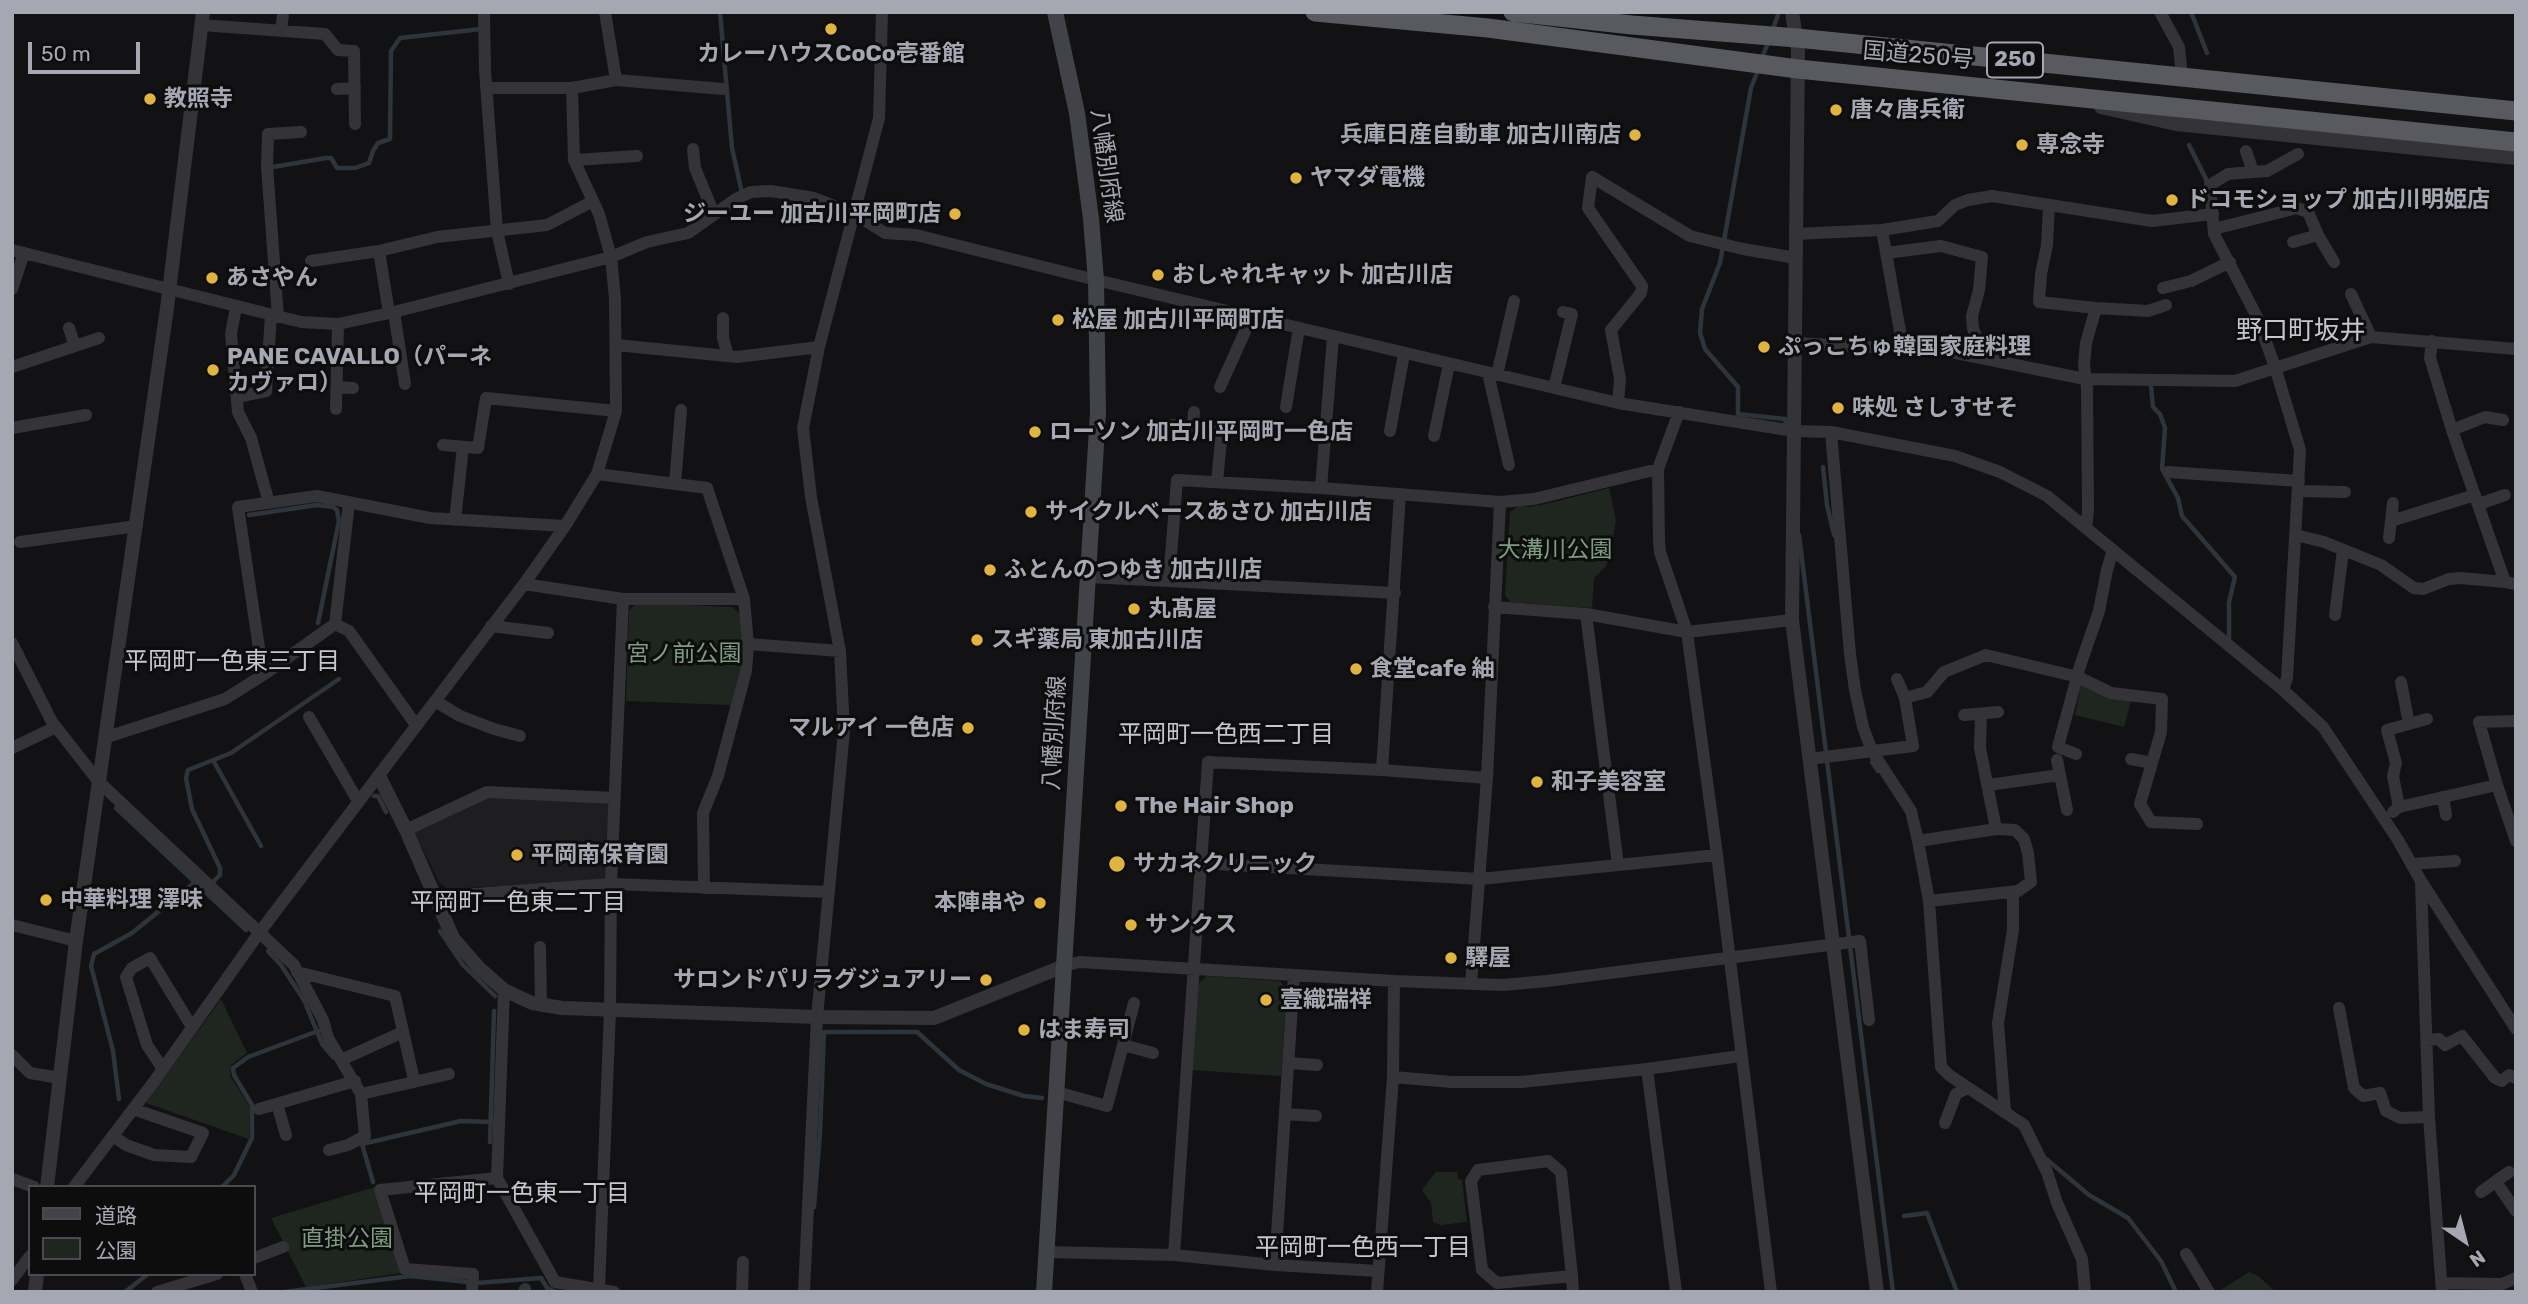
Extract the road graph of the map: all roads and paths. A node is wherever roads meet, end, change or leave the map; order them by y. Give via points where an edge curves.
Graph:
1 (484, 12) edge
2 (604, 12) edge
3 (882, 12) edge
4 (1055, 12) edge
5 (1315, 12) edge
6 (1513, 12) edge
7 (1587, 12) edge
8 (1792, 12) edge
9 (2160, 12) edge
10 (283, 15) dead end
11 (202, 19) edge
12 (1632, 26) junction
13 (281, 30) junction
14 (1797, 38) junction
15 (1797, 69) junction
16 (2182, 77) junction
17 (616, 80) junction
18 (355, 88) junction
19 (486, 88) junction
20 (572, 88) junction
21 (337, 89) dead end
22 (723, 89) dead end
23 (2022, 90) junction
24 (2516, 111) edge
25 (355, 124) dead end
26 (302, 132) dead end
27 (2516, 142) edge
28 (693, 149) dead end
29 (2246, 151) dead end
30 (2298, 154) dead end
31 (637, 156) dead end
32 (2516, 158) edge
33 (574, 160) junction
34 (2253, 172) junction
35 (593, 201) junction
36 (2049, 205) junction
37 (853, 213) junction
38 (714, 214) junction
39 (2213, 214) junction
40 (2214, 229) junction
41 (1882, 230) junction
42 (496, 231) junction
43 (1795, 234) junction
44 (2318, 235) junction
45 (2293, 242) dead end
46 (379, 251) junction
47 (18, 252) edge
48 (1886, 253) junction
49 (611, 257) junction
50 (1796, 258) junction
51 (311, 261) dead end
52 (2230, 262) junction
53 (2334, 262) dead end
54 (1096, 280) junction
55 (509, 284) junction
56 (2163, 288) dead end
57 (12, 289) edge
58 (169, 291) junction
59 (2351, 294) dead end
60 (1514, 301) dead end
61 (2166, 305) dead end
62 (236, 307) junction
63 (2096, 308) junction
64 (1563, 312) dead end
65 (391, 313) junction
66 (274, 316) junction
67 (1252, 316) junction
68 (723, 318) dead end
69 (338, 324) junction
70 (69, 328) dead end
71 (1299, 328) junction
72 (1333, 337) junction
73 (2371, 337) junction
74 (99, 338) dead end
75 (2432, 341) junction
76 (1796, 343) junction
77 (616, 345) junction
78 (75, 346) junction
79 (819, 347) junction
80 (1903, 348) junction
81 (2516, 349) edge
82 (1405, 354) junction
83 (728, 356) junction
84 (1982, 358) junction
85 (1449, 364) junction
86 (12, 367) edge
87 (2275, 367) junction
88 (1493, 374) junction
89 (2085, 379) junction
90 (405, 384) dead end
91 (337, 387) junction
92 (1220, 387) dead end
93 (353, 388) dead end
94 (1554, 388) junction
95 (237, 397) junction
96 (1618, 403) junction
97 (1286, 407) dead end
98 (336, 409) dead end
99 (681, 410) dead end
100 (616, 411) junction
101 (1194, 412) dead end
102 (1678, 412) junction
103 (86, 415) dead end
104 (2503, 419) dead end
105 (1172, 425) dead end
106 (1193, 426) junction
107 (12, 428) edge
108 (1390, 430) dead end
109 (1794, 430) junction
110 (2452, 430) junction
111 (1831, 432) junction
112 (1434, 436) dead end
113 (443, 444) dead end
114 (463, 447) junction
115 (1509, 465) dead end
116 (1658, 469) junction
117 (2168, 472) dead end
118 (597, 474) junction
119 (1217, 482) junction
120 (675, 484) junction
121 (2299, 486) junction
122 (1321, 488) junction
123 (2345, 492) dead end
124 (1400, 494) junction
125 (2505, 495) dead end
126 (2477, 499) junction
127 (1500, 502) junction
128 (269, 503) junction
129 (349, 503) junction
130 (2393, 503) dead end
131 (455, 520) junction
132 (2391, 521) junction
133 (137, 526) junction
134 (565, 526) junction
135 (2086, 528) junction
136 (2296, 535) junction
137 (2389, 538) dead end
138 (20, 542) dead end
139 (2113, 550) junction
140 (2343, 550) junction
141 (1087, 578) junction
142 (1170, 581) junction
143 (2511, 583) edge
144 (524, 584) junction
145 (1395, 593) junction
146 (623, 599) junction
147 (744, 600) junction
148 (1494, 607) junction
149 (1586, 614) junction
150 (2335, 615) dead end
151 (1791, 620) junction
152 (335, 624) junction
153 (491, 626) junction
154 (1687, 632) junction
155 (548, 633) dead end
156 (12, 643) edge
157 (748, 644) junction
158 (840, 651) junction
159 (263, 675) junction
160 (2078, 677) junction
161 (1897, 679) dead end
162 (2401, 682) dead end
163 (2283, 690) junction
164 (1905, 698) junction
165 (435, 701) junction
166 (1998, 712) dead end
167 (1981, 714) junction
168 (1964, 715) dead end
169 (309, 716) dead end
170 (2427, 719) dead end
171 (2516, 721) edge
172 (2409, 724) junction
173 (416, 725) junction
174 (56, 727) junction
175 (520, 736) dead end
176 (107, 737) junction
177 (12, 748) edge
178 (1872, 751) junction
179 (2076, 754) dead end
180 (1809, 759) junction
181 (2131, 759) dead end
182 (2057, 760) dead end
183 (2152, 764) junction
184 (1382, 770) junction
185 (2060, 775) junction
186 (379, 776) junction
187 (1487, 778) junction
188 (99, 782) junction
189 (1988, 785) junction
190 (2497, 785) junction
191 (615, 797) junction
192 (2442, 797) junction
193 (358, 801) junction
194 (2399, 807) junction
195 (2067, 810) dead end
196 (2446, 815) dead end
197 (2385, 819) junction
198 (2197, 824) dead end
199 (1996, 829) junction
200 (407, 830) junction
201 (2515, 834) edge
202 (1919, 841) junction
203 (1717, 855) junction
204 (2455, 861) dead end
205 (1199, 863) junction
206 (2411, 864) junction
207 (1618, 865) junction
208 (1480, 879) junction
209 (2420, 881) junction
210 (611, 884) junction
211 (704, 888) junction
212 (829, 892) junction
213 (2013, 892) junction
214 (434, 897) junction
215 (1929, 901) junction
216 (12, 925) edge
217 (259, 933) junction
218 (76, 941) junction
219 (1833, 945) junction
220 (540, 947) dead end
221 (1729, 958) junction
222 (1064, 966) junction
223 (1193, 968) junction
224 (297, 972) junction
225 (1294, 975) junction
226 (1394, 981) junction
227 (1471, 984) junction
228 (505, 990) junction
229 (1134, 1003) dead end
230 (541, 1005) junction
231 (2339, 1008) dead end
232 (610, 1010) junction
233 (817, 1017) junction
234 (1868, 1020) dead end
235 (192, 1027) junction
236 (2516, 1029) edge
237 (403, 1032) junction
238 (2427, 1040) junction
239 (1123, 1045) junction
240 (1153, 1053) dead end
241 (12, 1055) edge
242 (1740, 1056) junction
243 (341, 1060) junction
244 (1289, 1063) junction
245 (1317, 1065) dead end
246 (163, 1069) junction
247 (1647, 1069) junction
248 (449, 1074) dead end
249 (1393, 1077) junction
250 (60, 1078) junction
251 (2516, 1078) edge
252 (414, 1080) junction
253 (355, 1081) junction
254 (1968, 1088) junction
255 (1056, 1092) junction
256 (361, 1094) junction
257 (277, 1104) junction
258 (133, 1109) junction
259 (259, 1109) dead end
260 (2005, 1112) junction
261 (1285, 1114) junction
262 (1316, 1116) dead end
263 (2429, 1117) junction
264 (1945, 1123) dead end
265 (286, 1135) dead end
266 (113, 1136) junction
267 (329, 1150) dead end
268 (2510, 1172) dead end
269 (497, 1178) junction
270 (12, 1179) edge
271 (2496, 1182) junction
272 (28, 1185) edge
273 (47, 1185) edge
274 (76, 1185) edge
275 (2481, 1192) dead end
276 (2516, 1211) edge
277 (284, 1247) dead end
278 (1045, 1252) junction
279 (2186, 1254) dead end
280 (1174, 1255) junction
281 (256, 1257) edge
282 (28, 1259) edge
283 (743, 1262) dead end
284 (1275, 1265) junction
285 (1378, 1270) junction
286 (210, 1276) edge
287 (1572, 1276) junction
288 (2516, 1278) edge
289 (12, 1280) edge
290 (2442, 1287) edge
291 (2502, 1288) edge
292 (599, 1289) junction
293 (157, 1292) edge
294 (472, 1292) edge
295 (614, 1292) edge
296 (742, 1292) edge
297 (804, 1292) edge
298 (1044, 1292) edge
299 (1377, 1292) edge
300 (1573, 1292) edge
301 (1676, 1292) edge
302 (1770, 1292) edge
303 (1877, 1292) edge
304 (2085, 1292) edge
305 (2209, 1292) edge

1 - 19 street
2 - 17 street
3 - 37 street via 879,118
4 - 54 main road, 八幡別府線 via 1077,113
5 - 15 highway, 国道250号 / 250 via 1488,28
6 - 12 highway, 国道250号 / 250
7 - 12 highway, 250
8 - 14 street
9 - 16 street via 2179,47
10 - 13 street
11 - 13 street
11 - 58 street
12 - 14 highway, 国道250号 / 250
13 - 18 street via 325,34 338,50 354,51
14 - 15 street
14 - 16 highway, 国道250号 / 250
15 - 23 highway, 国道250号 / 250
15 - 43 street
16 - 24 highway, 国道250号 / 250
17 - 20 street
17 - 22 street
18 - 21 street
18 - 25 street
19 - 20 street
19 - 42 street
20 - 33 street
23 - 27 highway, 国道250号 / 250
23 - 32 street via 2176,124
26 - 66 street via 268,134
28 - 38 street via 689,170
29 - 34 street
30 - 34 street
31 - 33 street
33 - 35 street
34 - 39 street via 2228,174 2210,185
35 - 42 street via 547,225
35 - 49 street
36 - 39 street via 2152,221
36 - 41 street via 1992,196 1955,205 1938,221
36 - 63 street via 2039,302
37 - 38 street via 814,198 771,191 751,192
37 - 54 street via 885,233 916,235
37 - 79 street
38 - 49 street via 688,233 647,242
39 - 40 street
40 - 44 street via 2297,208 2308,212
40 - 52 street
41 - 43 street
41 - 48 street
42 - 46 street via 436,237
42 - 55 street
43 - 50 street
44 - 45 street
44 - 53 street
46 - 51 street
46 - 65 street
47 - 57 street
47 - 58 street
48 - 80 street
48 - 84 street via 1941,246 1982,257 1972,316
49 - 55 street
49 - 77 street
50 - 76 street
50 - 96 street via 1690,236 1592,177 1588,208 1643,286 1611,330 1620,379
52 - 56 street via 2191,281
52 - 87 street
54 - 67 street
54 - 141 main road, 八幡別府線 via 1098,412
55 - 65 street
58 - 62 street
58 - 133 street
59 - 73 street
60 - 88 street
61 - 63 street via 2148,311
62 - 66 street
62 - 95 street via 231,334
63 - 89 street via 2086,343
64 - 94 street via 1572,314
65 - 69 street
65 - 90 street
66 - 69 street via 301,323
66 - 95 street via 265,391
67 - 71 street
67 - 92 street
68 - 83 street
69 - 91 street
70 - 78 street
71 - 72 street
71 - 97 street
72 - 82 street
72 - 122 street
73 - 75 street
73 - 87 street
74 - 78 street
75 - 81 street
75 - 110 street via 2430,358
76 - 80 street
76 - 109 street
77 - 83 street
77 - 100 street
78 - 86 street
79 - 83 street
79 - 158 street via 803,428
80 - 84 street
82 - 85 street
82 - 108 street
84 - 89 street
85 - 88 street
85 - 112 street
87 - 89 street via 2235,381
87 - 121 street via 2300,450
88 - 94 street
88 - 115 street
89 - 135 street
91 - 93 street
91 - 98 street
94 - 96 street
95 - 128 street
96 - 102 street
99 - 120 street
100 - 114 street via 486,398 478,448
100 - 118 street
101 - 106 street
102 - 109 street
102 - 116 street
103 - 107 street via 41,417
104 - 110 street via 2485,417
105 - 106 street
106 - 119 street via 1222,430
109 - 111 street
109 - 151 street
110 - 126 street
111 - 135 street via 1955,456 2000,472 2047,496
111 - 178 street via 1850,654
113 - 114 street
114 - 131 street
116 - 127 street via 1534,499
116 - 154 street via 1660,552
117 - 121 street
118 - 120 street
118 - 134 street
119 - 122 street
119 - 142 street via 1177,480
120 - 147 street via 708,488
121 - 123 street
121 - 136 street
122 - 124 street
124 - 127 street
124 - 145 street
125 - 126 street
126 - 132 street
126 - 143 street
127 - 148 street
128 - 129 street via 317,496
128 - 159 street via 238,507
129 - 131 street
129 - 152 street
130 - 132 street
131 - 134 street
132 - 137 street
133 - 138 street
133 - 176 street
134 - 144 street
135 - 139 street
136 - 140 street
136 - 163 street
139 - 160 street
139 - 163 street
140 - 143 street via 2381,565 2414,588 2461,578
140 - 150 street
141 - 142 street
141 - 222 main road, 八幡別府線
142 - 145 street
144 - 146 street
144 - 153 street
145 - 184 street
146 - 147 street
146 - 191 street
147 - 157 street
148 - 149 street
148 - 187 street
149 - 154 street
149 - 207 street
151 - 154 street
151 - 180 street
152 - 159 street
152 - 173 street via 349,631
153 - 155 street
153 - 165 street
154 - 203 street
156 - 174 street
157 - 158 street
157 - 211 street via 746,671 729,736 703,813
158 - 212 street via 844,731
159 - 176 street via 225,698
160 - 164 street via 1986,655 1944,673 1927,692
160 - 179 street via 2058,747
160 - 183 street via 2111,693 2162,699 2161,732
161 - 164 street
162 - 172 street
163 - 197 street via 2323,727
164 - 178 street via 1913,746
165 - 173 street
165 - 175 street via 460,716
166 - 167 street
167 - 168 street
167 - 189 street via 1980,748
169 - 193 street
170 - 172 street
171 - 190 street via 2480,722
172 - 194 street via 2386,730 2396,763 2393,776
173 - 186 street
174 - 177 street
174 - 188 street
176 - 188 street
178 - 180 street
178 - 202 street via 1911,811
180 - 219 street
181 - 183 street
182 - 185 street
183 - 198 street via 2140,804 2151,822
184 - 187 street
184 - 205 street via 1208,762
185 - 189 street
185 - 195 street
186 - 193 street
186 - 200 street
187 - 208 street
188 - 217 street
188 - 218 street
189 - 199 street
190 - 192 street
190 - 201 street
191 - 200 street via 487,792
191 - 210 street
192 - 194 street
192 - 196 street
193 - 217 street
194 - 197 street
197 - 206 street
199 - 202 street
199 - 213 street via 2015,830 2028,853 2031,882
200 - 214 street
202 - 215 street
203 - 207 street
203 - 221 street
204 - 206 street
205 - 208 street
205 - 223 street
206 - 209 street
207 - 208 street
208 - 227 street
209 - 236 street
209 - 238 street
210 - 211 street
210 - 214 street
210 - 232 street
211 - 212 street
212 - 233 street
213 - 215 street
213 - 260 street via 2014,930 1998,1023
214 - 228 street via 453,938
215 - 254 street via 1941,1067
216 - 218 street
217 - 224 street
217 - 235 street
218 - 250 street
219 - 221 street
219 - 234 street via 1861,942
219 - 303 street
220 - 230 street
221 - 227 street via 1547,981
221 - 242 street
222 - 223 street via 1080,962
222 - 233 street via 934,1018
222 - 255 main road, 八幡別府線
223 - 225 street
223 - 280 street
224 - 237 street via 395,996
224 - 243 street
225 - 226 street
225 - 244 street
226 - 227 street
226 - 249 street
228 - 230 street
228 - 269 street
229 - 239 street
230 - 232 street
231 - 263 street via 2354,1088 2363,1096 2380,1093 2386,1111 2400,1118
232 - 233 street
232 - 292 street
233 - 297 street
235 - 246 street
235 - 246 street via 150,958 132,968 125,977 147,1045
237 - 243 street
237 - 252 street
238 - 251 street via 2439,1039 2445,1045 2462,1036 2495,1078
238 - 263 street
239 - 240 street
239 - 255 street via 1107,1106
241 - 250 street via 30,1073
242 - 247 street
242 - 302 street
243 - 253 street
244 - 245 street
244 - 261 street
246 - 258 street
247 - 249 street via 1521,1082
247 - 301 street
248 - 252 street
249 - 285 street
250 - 273 street
252 - 256 street
253 - 256 street
253 - 257 street
254 - 260 street
254 - 264 street via 1955,1094
255 - 278 main road, 八幡別府線
256 - 267 street via 365,1136
257 - 259 street
257 - 265 street
258 - 266 street
258 - 266 street via 204,1133 191,1157 154,1154
260 - 304 street via 2024,1125 2047,1171 2082,1259
261 - 262 street
261 - 284 street
263 - 290 street
266 - 274 street
268 - 271 street
269 - 292 street via 555,1282
269 - 294 street via 380,1190 405,1269 474,1274
270 - 272 street
271 - 275 street
271 - 276 street
277 - 281 street
278 - 280 street
278 - 298 main road, 八幡別府線
279 - 305 street
280 - 284 street
282 - 289 street
283 - 296 street
284 - 285 street
285 - 299 street
286 - 293 street
287 - 287 street via 1497,1283 1482,1270 1471,1181 1478,1170 1548,1161 1561,1172
287 - 300 street
288 - 291 street
290 - 291 street
292 - 295 street

